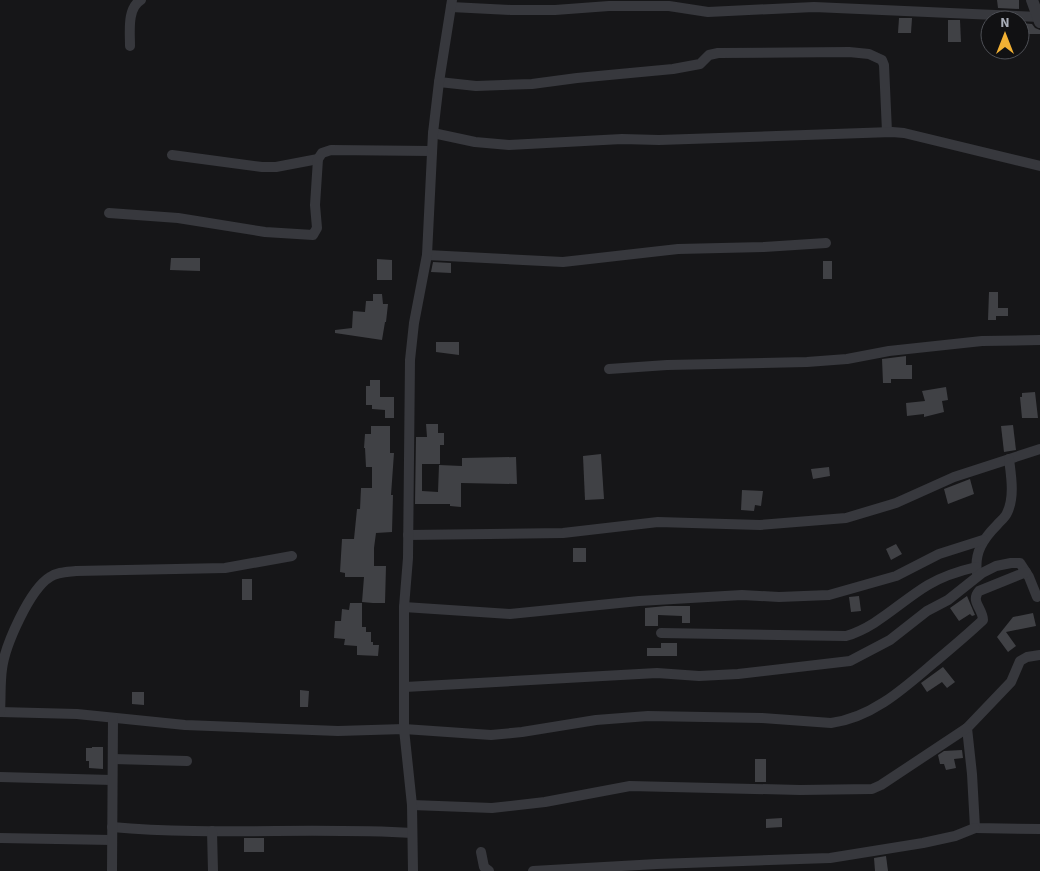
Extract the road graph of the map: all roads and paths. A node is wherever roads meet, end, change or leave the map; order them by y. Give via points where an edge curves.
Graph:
1 (141, 0) edge
2 (1032, 0) edge
3 (452, 4) edge
4 (1039, 18) edge
5 (130, 46) dead end
6 (438, 82) junction
7 (887, 132) junction
8 (433, 133) junction
9 (431, 151) junction
10 (172, 155) dead end
11 (318, 159) junction
12 (1040, 166) edge
13 (109, 213) dead end
14 (826, 242) dead end
15 (427, 255) junction
16 (1040, 340) edge
17 (609, 369) dead end
18 (1040, 450) edge
19 (1009, 459) junction
20 (408, 535) junction
21 (983, 540) junction
22 (292, 556) dead end
23 (976, 572) junction
24 (1026, 572) junction
25 (1037, 596) dead end
26 (404, 608) junction
27 (661, 633) dead end
28 (1040, 655) edge
29 (405, 687) junction
30 (0, 712) edge
31 (113, 718) junction
32 (967, 728) junction
33 (404, 729) junction
34 (113, 759) junction
35 (187, 761) dead end
36 (0, 777) edge
37 (112, 780) junction
38 (412, 805) junction
39 (112, 827) junction
40 (975, 828) junction
41 (1040, 829) edge
42 (212, 832) junction
43 (412, 833) junction
44 (0, 838) edge
45 (112, 840) junction
46 (481, 852) dead end
47 (656, 868) edge
48 (112, 871) edge
49 (213, 871) edge
50 (413, 871) edge
51 (489, 871) edge
52 (533, 871) edge

1 - 5 street via 132,10
2 - 4 street
3 - 4 street via 520,10 669,6 708,12 814,7
3 - 6 street
6 - 7 street via 476,86 532,84 673,69 700,64 706,56 718,53 824,51 870,54 882,60 884,65
6 - 8 street
7 - 8 street via 509,145
7 - 12 street via 904,132
8 - 9 street
9 - 11 street via 331,150 322,153
9 - 15 street
10 - 11 street via 269,167
11 - 13 street via 317,228 313,235
14 - 15 street via 678,249 563,262
15 - 20 street via 411,346
16 - 17 street via 982,341 807,362
18 - 19 street
19 - 20 street via 954,477 896,503 846,518 760,525 658,522 563,533
19 - 21 street via 1012,496 1009,509
20 - 26 street
21 - 23 street
21 - 26 street via 939,554 896,576 829,595 742,595 658,600 510,614
22 - 30 street via 225,568 76,571 49,577 27,603 6,650
23 - 24 street via 1011,563 1020,563
23 - 27 street via 951,573 929,584 865,628 846,636
23 - 29 street via 948,600 927,611 890,640 850,661 738,674 657,673
24 - 25 street
24 - 33 street via 980,591 975,599 983,620 895,696 878,707 840,722 648,716 574,722 506,734
26 - 29 street
28 - 32 street via 1020,661 1012,682
29 - 33 street
30 - 31 street
31 - 33 street via 338,731
31 - 34 street
32 - 38 street via 872,789 630,786 492,808
32 - 40 street
33 - 38 street
34 - 35 street
34 - 37 street
36 - 37 street
37 - 39 street
38 - 43 street
39 - 42 street
39 - 45 street
40 - 41 street
40 - 47 street via 923,843 830,858
42 - 43 street via 345,830
42 - 49 street
43 - 50 street
44 - 45 street
45 - 48 street
46 - 51 street via 484,867
47 - 52 street

